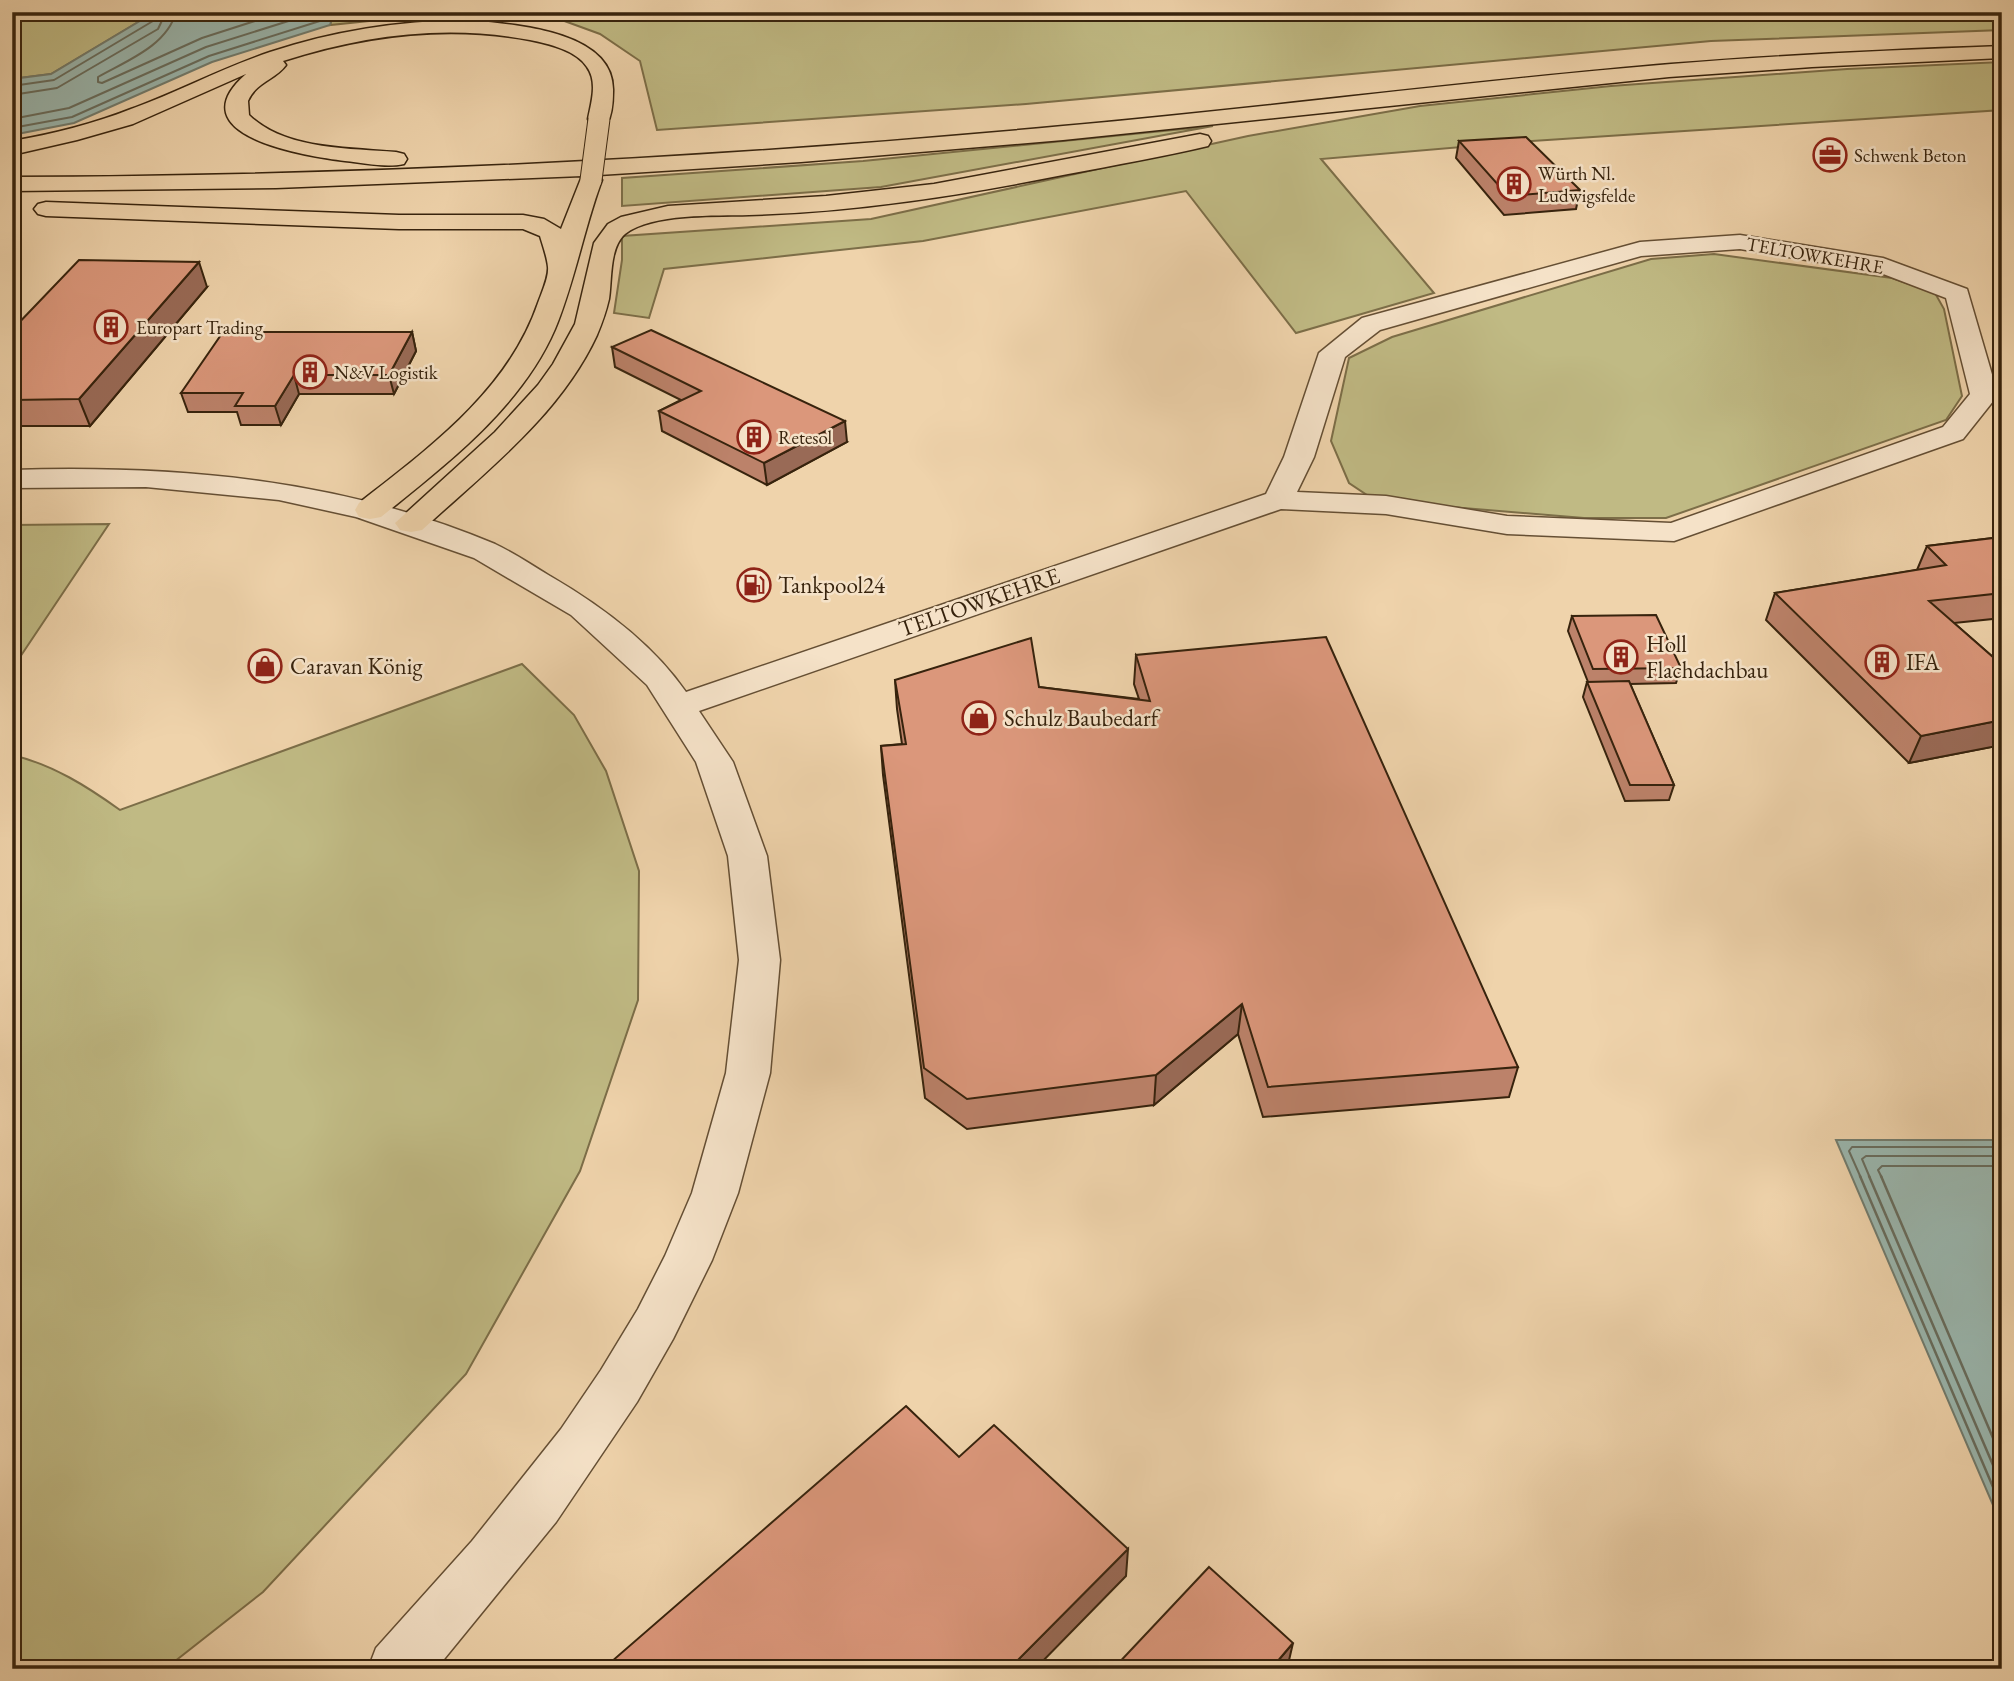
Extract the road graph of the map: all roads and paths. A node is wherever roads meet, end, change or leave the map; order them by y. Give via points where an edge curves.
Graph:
1 (2002, 39) edge
2 (316, 46) junction
3 (2002, 52) edge
4 (1620, 75) junction
5 (12, 148) edge
6 (418, 161) junction
7 (12, 167) edge
8 (12, 184) edge
9 (589, 195) junction
10 (26, 209) dead end
11 (601, 266) junction
12 (561, 268) junction
13 (12, 479) edge
14 (1278, 500) junction
15 (370, 510) junction
16 (411, 523) junction
17 (681, 705) junction
18 (397, 1669) edge

1 - 6 highway via 1689,55 841,136
2 - 5 highway via 244,68 125,119
2 - 6 highway via 248,83 235,107 240,118 250,129 284,143
2 - 9 highway, bridge via 429,27 498,29 544,37 583,53 599,68 603,87
3 - 4 highway
4 - 8 highway via 1071,133 754,160 362,180
4 - 11 highway via 1318,118 930,193 650,216 615,230
6 - 7 highway
9 - 11 highway
9 - 12 highway
10 - 12 highway via 523,222 551,232
11 - 16 highway via 597,296 582,337 543,400
12 - 15 highway via 535,342 515,373 467,426
13 - 15 street via 193,481 298,494
14 - 14 street, TELTOWKEHRE via 1386,505 1507,525 1674,532 1953,433 1984,395 1958,294 1883,265 1740,242 1640,249 1371,324 1333,353 1299,457
14 - 17 street, TELTOWKEHRE
15 - 16 street
16 - 17 street via 496,556 572,600 640,656
17 - 18 street via 710,749 729,790 756,893 757,1018 733,1136 710,1205 670,1295 589,1434 480,1577

